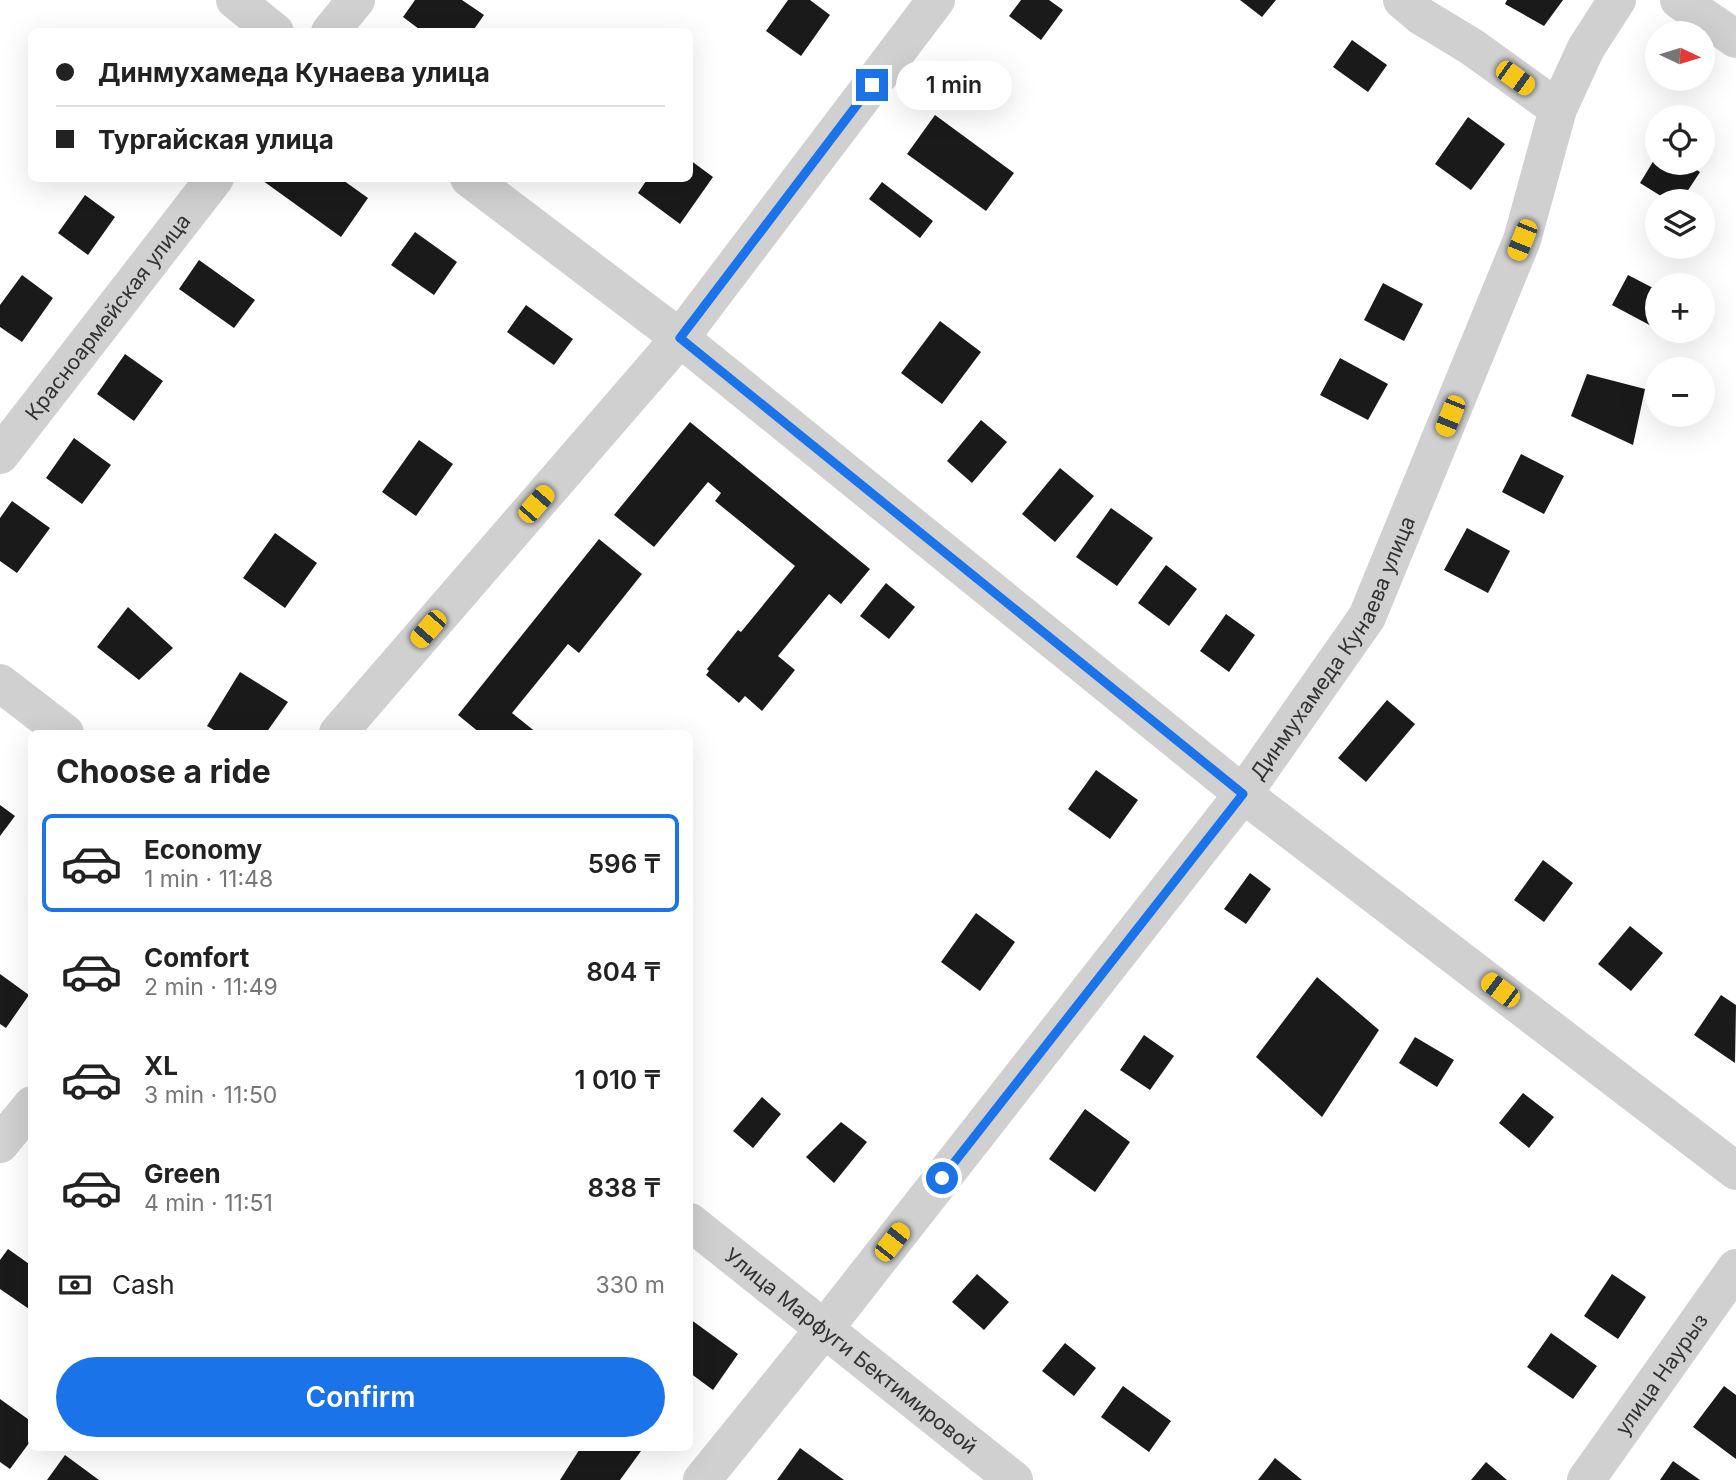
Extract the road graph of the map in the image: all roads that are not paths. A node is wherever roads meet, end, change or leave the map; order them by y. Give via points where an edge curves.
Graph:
1 (234, 0) edge
2 (356, 0) edge
3 (936, 0) edge
4 (1402, 0) edge
5 (1617, 0) edge
6 (1679, 0) edge
7 (270, 28) edge
8 (333, 28) edge
9 (1736, 39) edge
10 (1558, 109) junction
11 (212, 182) edge
12 (474, 182) edge
13 (680, 338) junction
14 (0, 455) edge
15 (0, 683) edge
16 (61, 730) edge
17 (341, 730) edge
18 (1243, 794) junction
19 (28, 1110) edge
20 (0, 1144) edge
21 (1736, 1171) edge
22 (693, 1224) edge
23 (1736, 1268) edge
24 (825, 1328) junction
25 (702, 1480) edge
26 (1014, 1480) edge
27 (1586, 1480) edge

1 - 7 street
2 - 8 street
3 - 13 street
4 - 10 street
5 - 10 street, Динмухамеда Кунаева улица via 1586,48
6 - 9 street
10 - 18 street, Динмухамеда Кунаева улица via 1522,240 1367,617
11 - 14 street, Красноармейская улица
12 - 13 street
13 - 17 street
13 - 18 street
15 - 16 street
18 - 21 street
18 - 24 street, Динмухамеда Кунаева улица
19 - 20 street
22 - 24 street, Улица Марфуги Бектимировой
23 - 27 street, улица Наурыз
24 - 25 street, Динмухамеда Кунаева улица
24 - 26 street, Улица Марфуги Бектимировой

